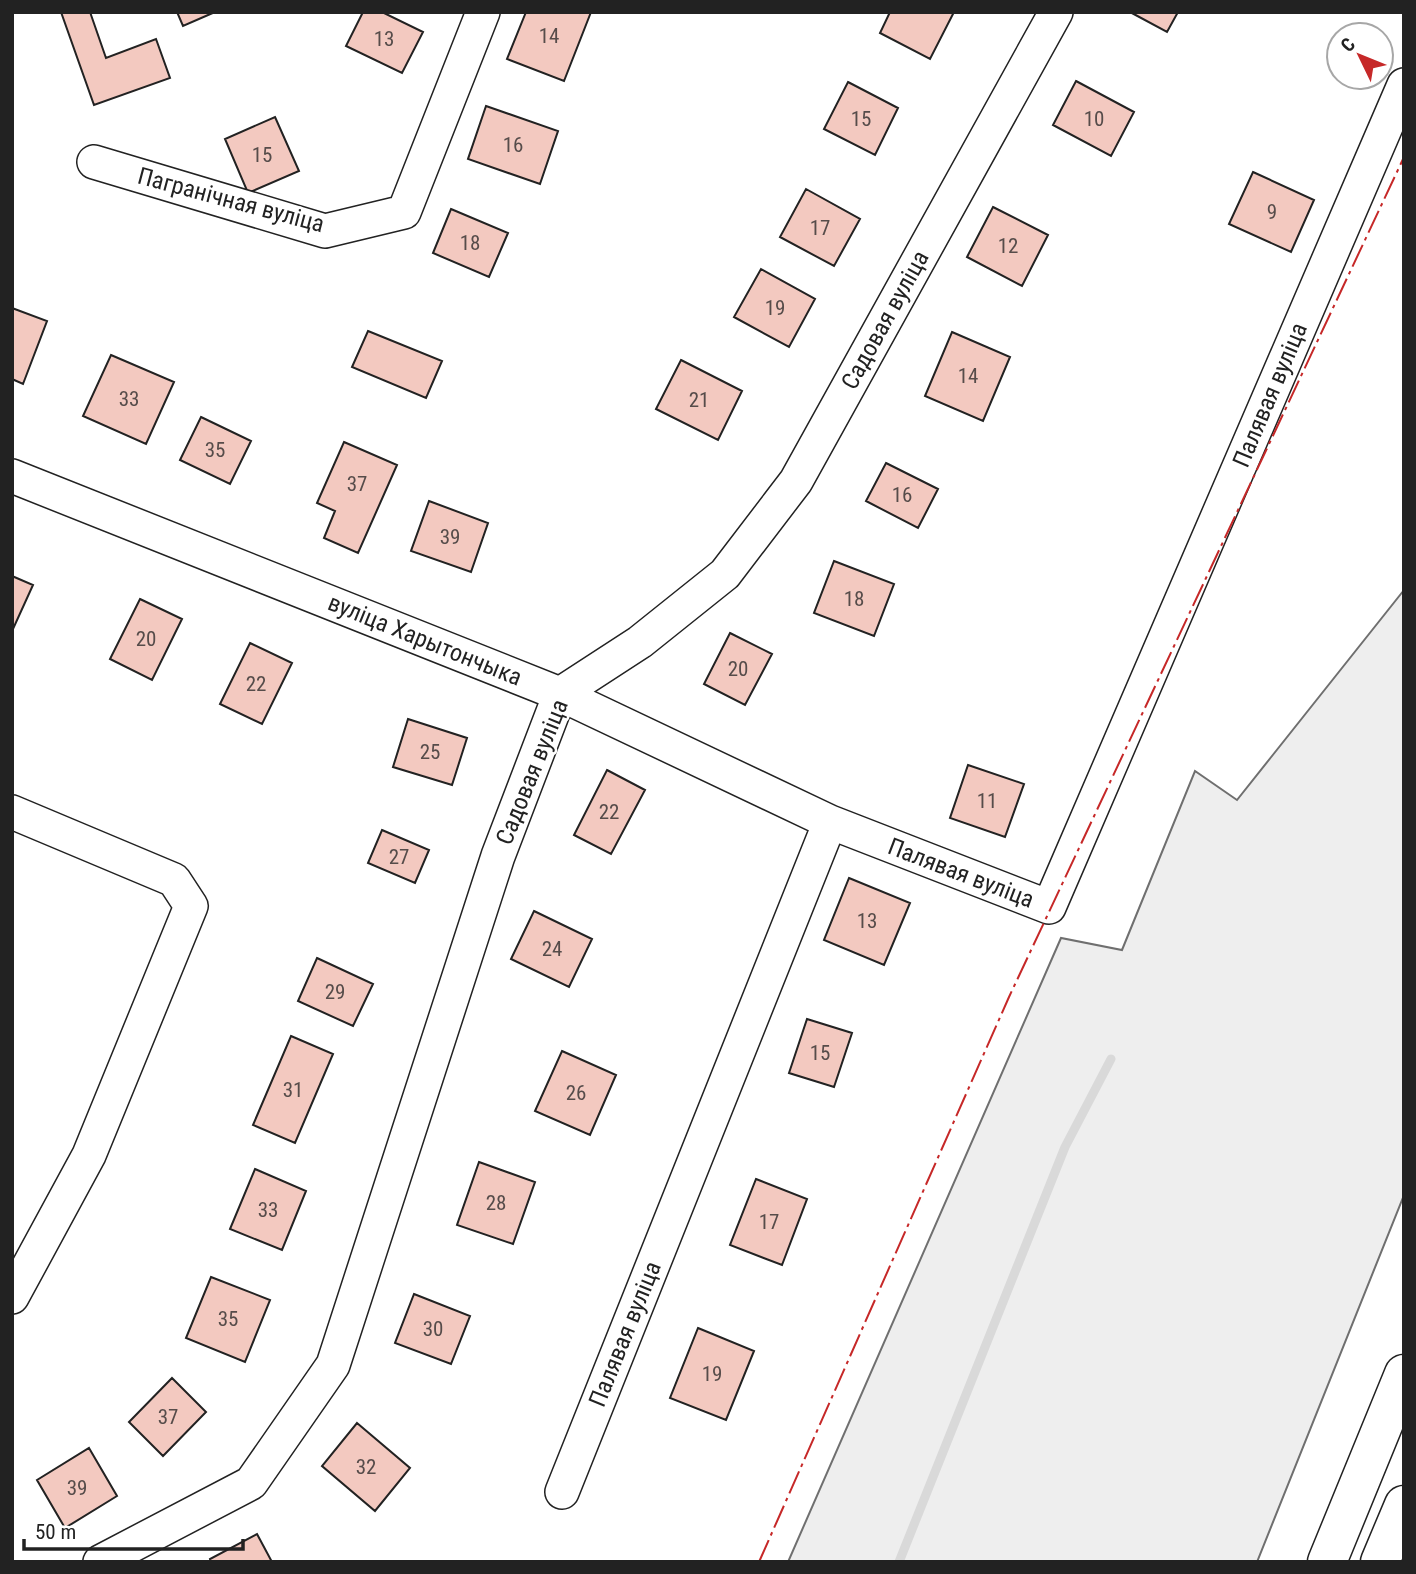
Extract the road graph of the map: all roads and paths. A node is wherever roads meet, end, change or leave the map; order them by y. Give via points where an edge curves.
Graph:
1 (483, 12) edge
2 (1056, 12) edge
3 (1404, 85) edge
4 (94, 162) dead end
5 (12, 476) edge
6 (560, 694) junction
7 (12, 812) edge
8 (830, 822) junction
9 (12, 1297) edge
10 (1404, 1374) edge
11 (562, 1492) dead end
12 (1404, 1505) edge
13 (100, 1562) edge
14 (1327, 1562) edge
15 (1380, 1562) edge

1 - 4 street, Пагранічная вуліца via 404,212 325,231
2 - 6 street, Садовая вуліца via 796,481 725,574 640,642
3 - 8 street, Палявая вуліца via 1049,907
5 - 6 street, вуліца Харытончыка
6 - 8 street, вуліца Харытончыка
6 - 13 street, Садовая вуліца via 498,856 333,1365 251,1483
7 - 9 street via 174,880 191,906 89,1155
8 - 11 street, Палявая вуліца
10 - 14 highway
12 - 15 highway

